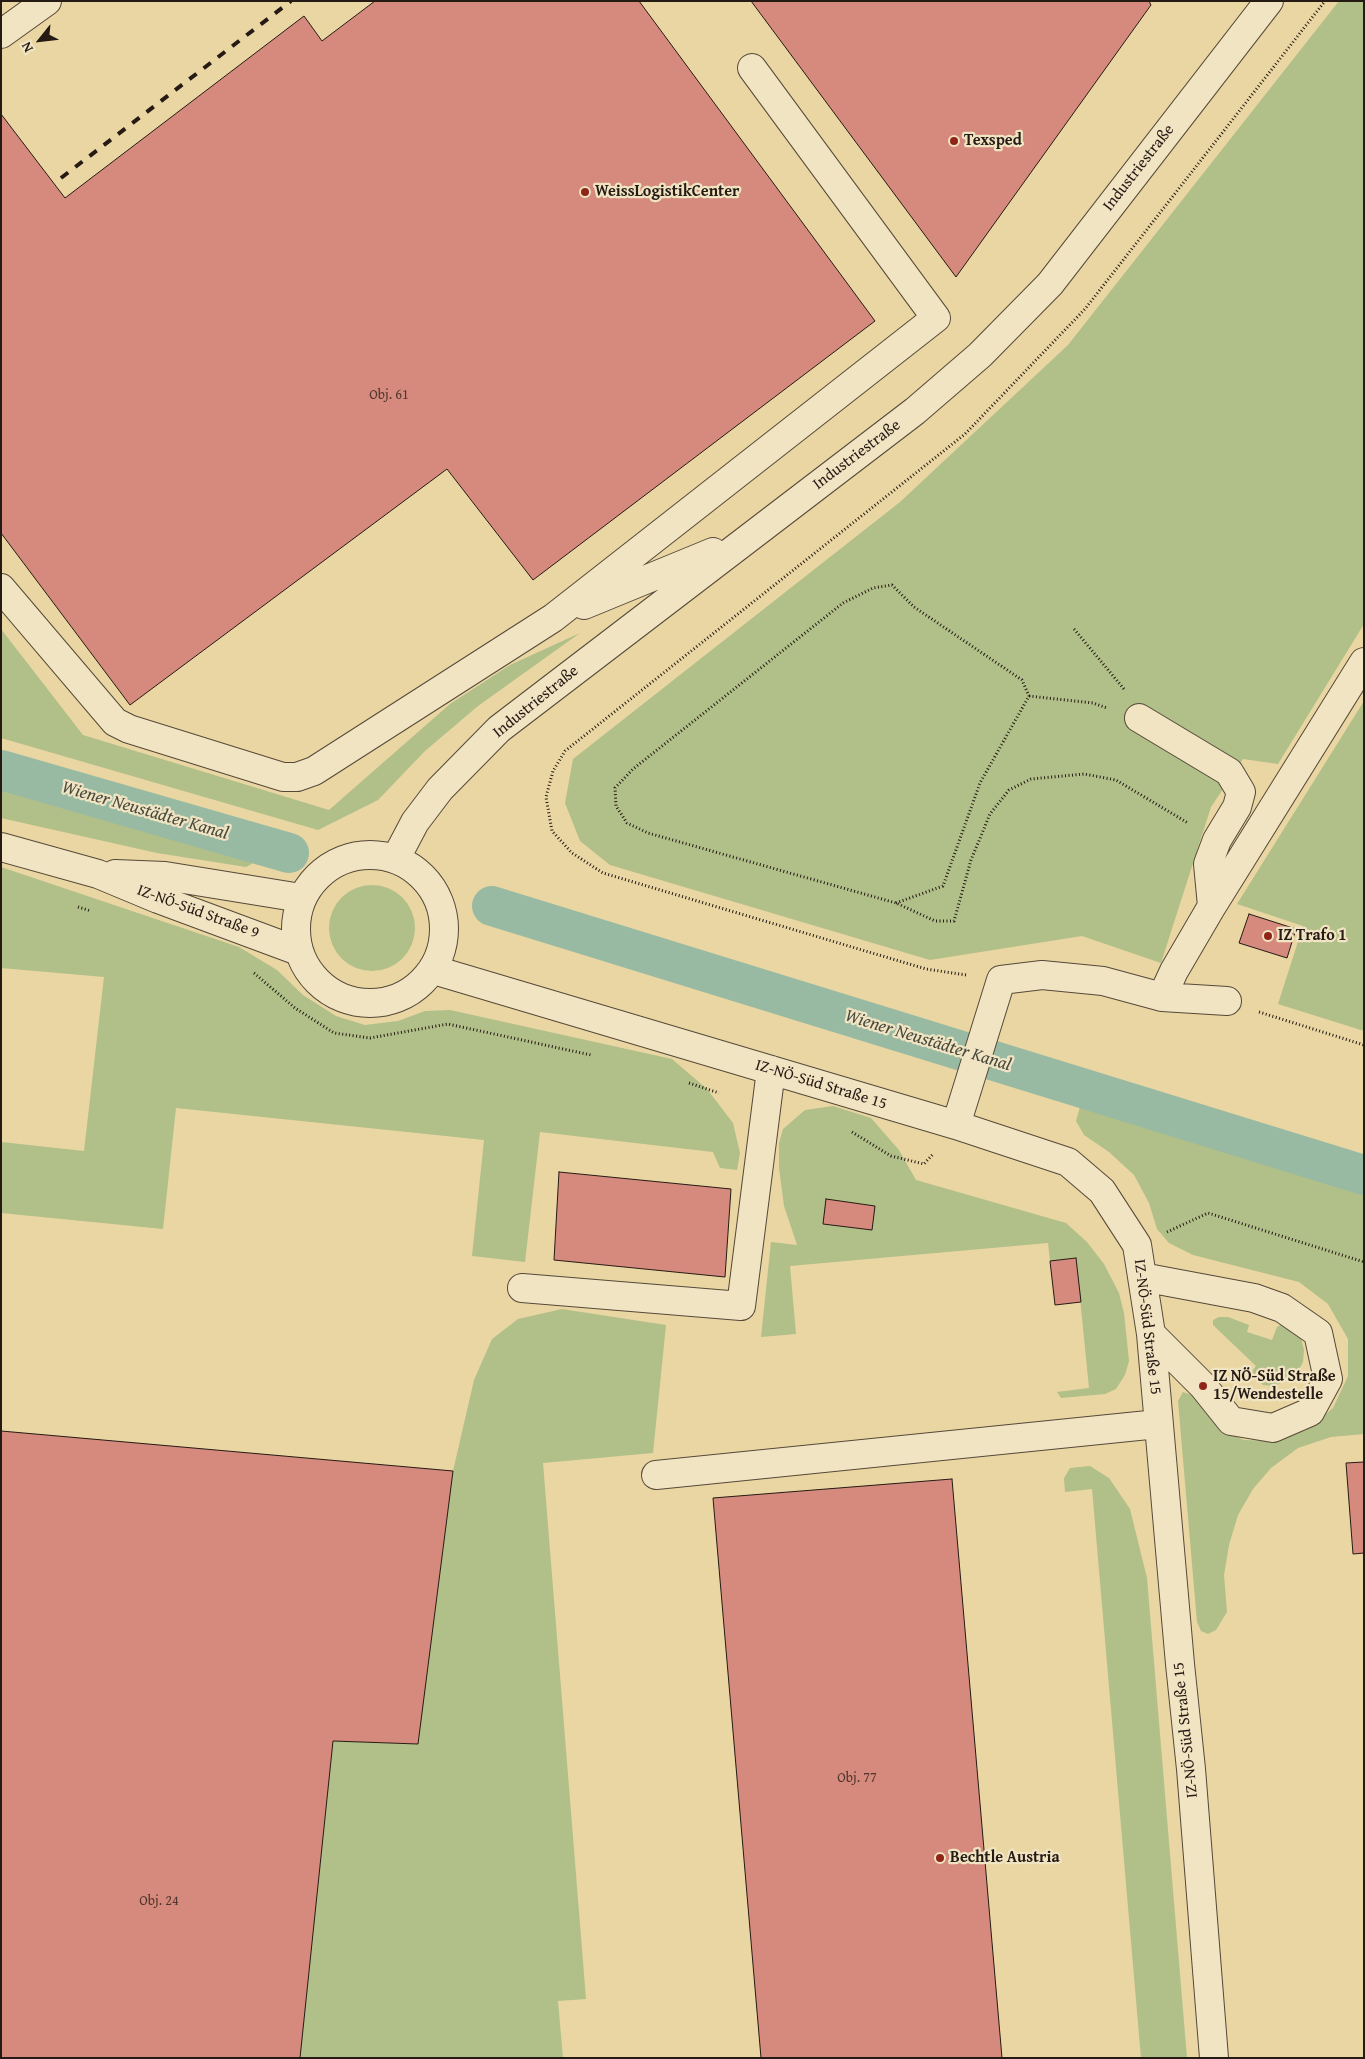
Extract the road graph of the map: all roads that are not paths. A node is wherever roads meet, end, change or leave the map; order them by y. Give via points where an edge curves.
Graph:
1 (47, 1) edge
2 (1269, 1) edge
3 (1, 34) edge
4 (752, 68) dead end
5 (747, 538) junction
6 (1, 588) edge
7 (553, 618) junction
8 (1364, 662) edge
9 (1139, 718) road end
10 (1, 847) edge
11 (396, 858) junction
12 (98, 874) junction
13 (301, 898) junction
14 (1212, 906) junction
15 (298, 950) junction
16 (434, 970) junction
17 (1162, 997) junction
18 (1227, 1001) road end
19 (770, 1070) junction
20 (956, 1125) junction
21 (1142, 1277) junction
22 (522, 1288) dead end
23 (1151, 1334) junction
24 (1158, 1424) junction
25 (656, 1475) dead end
26 (1214, 2058) edge

1 - 3 street
2 - 5 street, Industriestraße via 1050,284 980,355 915,411
4 - 7 street via 936,318
5 - 7 street
5 - 11 street, Industriestraße via 499,729 440,789 415,822
6 - 7 street via 116,722 283,777 297,777 314,771
8 - 14 street
9 - 14 street via 1229,772 1241,792 1237,807 1217,840 1208,864
10 - 12 street, IZ-NÖ-Süd Straße 9
11 - 13 street via 369,853 341,859 317,875
11 - 16 street via 424,876 441,905 445,938
12 - 13 street, IZ-NÖ-Süd Straße 9 via 165,876
12 - 15 street, IZ-NÖ-Süd Straße 9
13 - 15 street via 295,924
14 - 17 street
15 - 16 street via 311,976 333,994 360,1004 388,1002 414,990
16 - 19 street, IZ-NÖ-Süd Straße 15
17 - 18 street
17 - 20 street via 1103,980 1042,975 1001,980
19 - 20 street, IZ-NÖ-Süd Straße 15
19 - 22 street via 740,1306
20 - 21 street, IZ-NÖ-Süd Straße 15 via 1068,1162 1102,1191 1137,1245
21 - 23 street, IZ-NÖ-Süd Straße 15
21 - 23 street via 1254,1298 1282,1308 1318,1333 1328,1379 1310,1412 1303,1416 1273,1428 1231,1421 1204,1386
23 - 24 street, IZ-NÖ-Süd Straße 15
24 - 25 street
24 - 26 street, IZ-NÖ-Süd Straße 15 via 1191,1769

